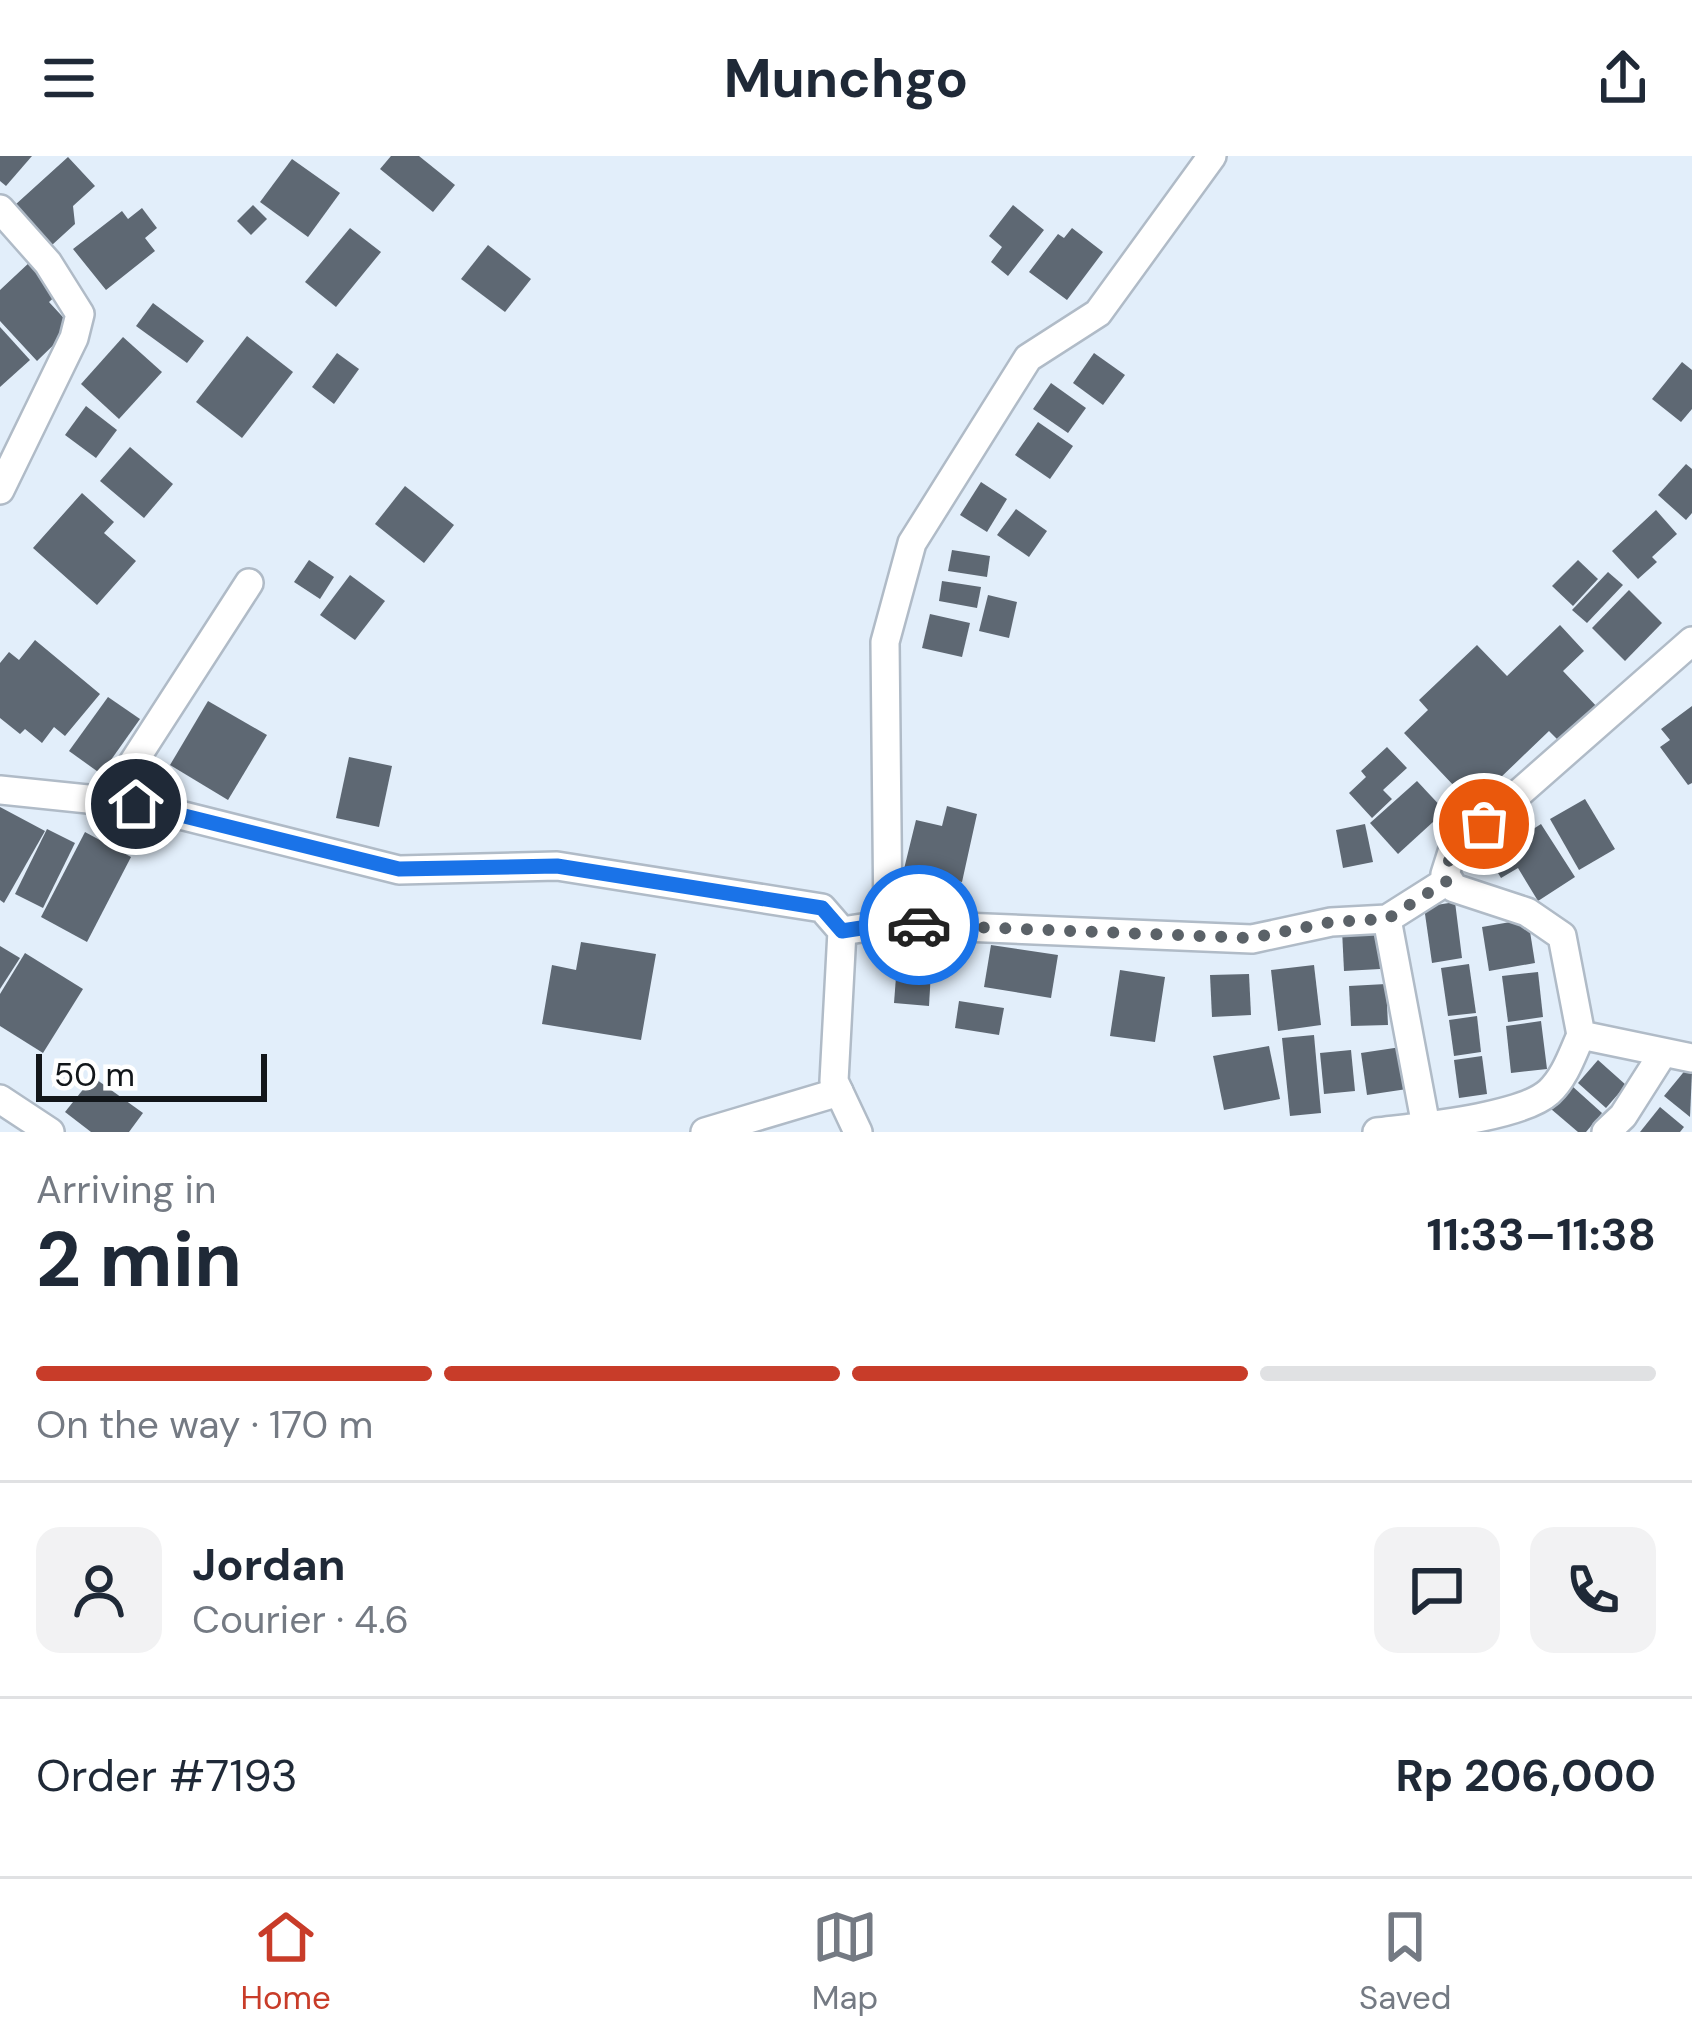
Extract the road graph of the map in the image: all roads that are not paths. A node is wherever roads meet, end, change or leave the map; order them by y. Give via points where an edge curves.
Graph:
1 (1212, 156) edge
2 (0, 209) edge
3 (0, 490) edge
4 (249, 584) dead end
5 (1692, 640) edge
6 (0, 790) edge
7 (109, 800) junction
8 (1447, 881) junction
9 (1387, 919) junction
10 (887, 924) junction
11 (842, 931) junction
12 (1581, 1035) junction
13 (1663, 1053) junction
14 (1692, 1058) edge
15 (839, 1092) junction
16 (0, 1100) edge
17 (1426, 1126) junction
18 (50, 1132) edge
19 (705, 1132) edge
20 (858, 1132) edge
21 (1377, 1132) edge
22 (1606, 1132) edge

1 - 10 street via 1098,313 1028,358 912,543 885,642
2 - 3 street via 80,314
4 - 7 street
5 - 8 street via 1452,852
6 - 7 street
7 - 11 street via 399,869 557,866 822,908
8 - 9 street
8 - 12 street via 1527,912 1562,936
9 - 10 street via 1252,938
9 - 17 street
10 - 11 street
11 - 15 street via 833,1059
12 - 13 street
12 - 17 street via 1546,1095 1483,1118
13 - 14 street
13 - 22 street
15 - 19 street
15 - 20 street
16 - 18 street
17 - 21 street

